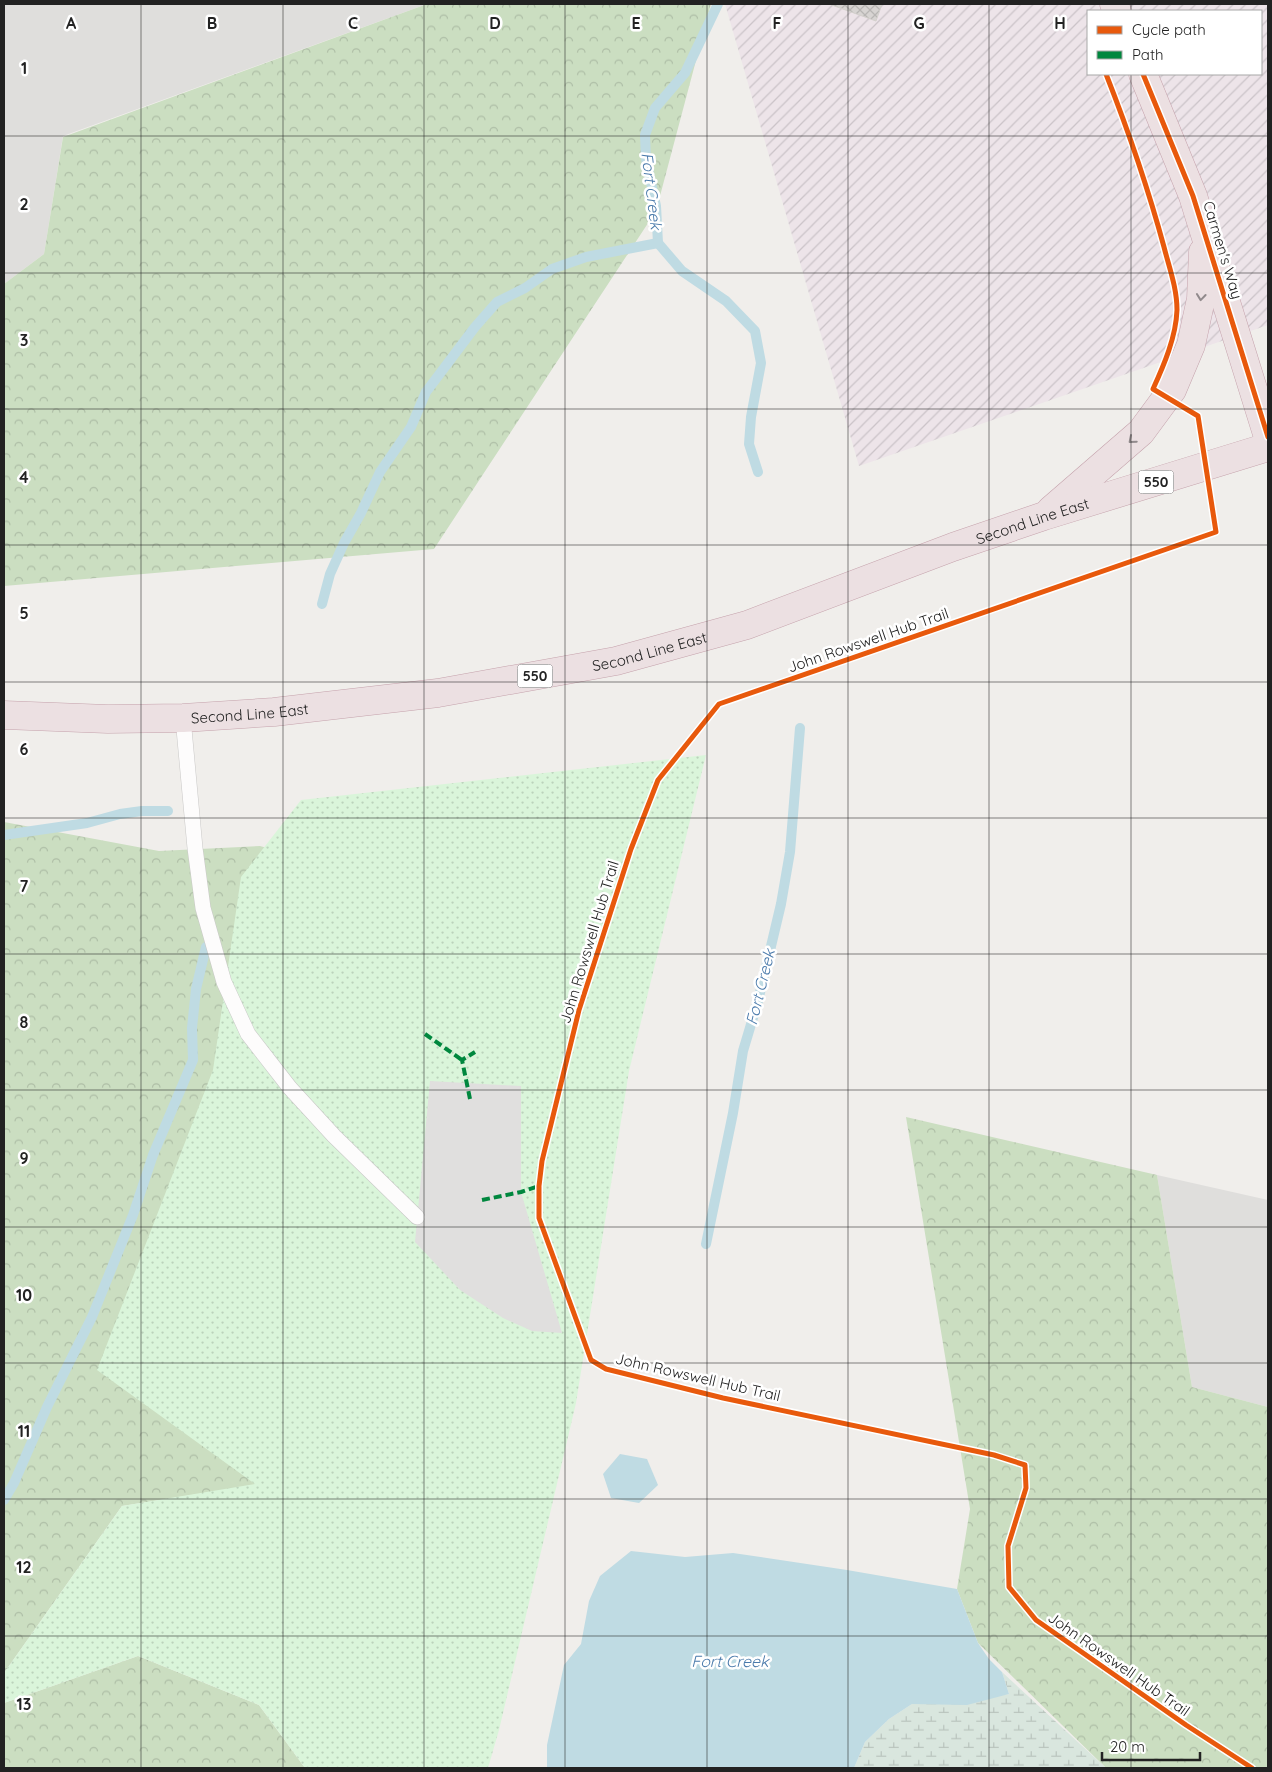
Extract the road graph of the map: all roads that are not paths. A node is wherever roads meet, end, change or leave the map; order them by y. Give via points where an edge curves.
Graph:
1 (1143, 75) edge
2 (1204, 231) junction
3 (1268, 437) edge
4 (1268, 447) edge
5 (1044, 516) junction
6 (4, 714) edge
7 (184, 718) junction
8 (417, 1217) dead end

1 - 2 highway, Carmen's Way
2 - 3 highway, Carmen's Way
2 -> 5 highway via 1202,299 1191,345 1172,390 1140,432
4 - 5 highway, Second Line East / 550
5 - 7 highway, Second Line East / 550 via 747,625 616,661 438,694
6 - 7 highway, Second Line East / 550 via 108,719
7 - 8 lane via 203,908 224,982 248,1034 290,1088 334,1136

